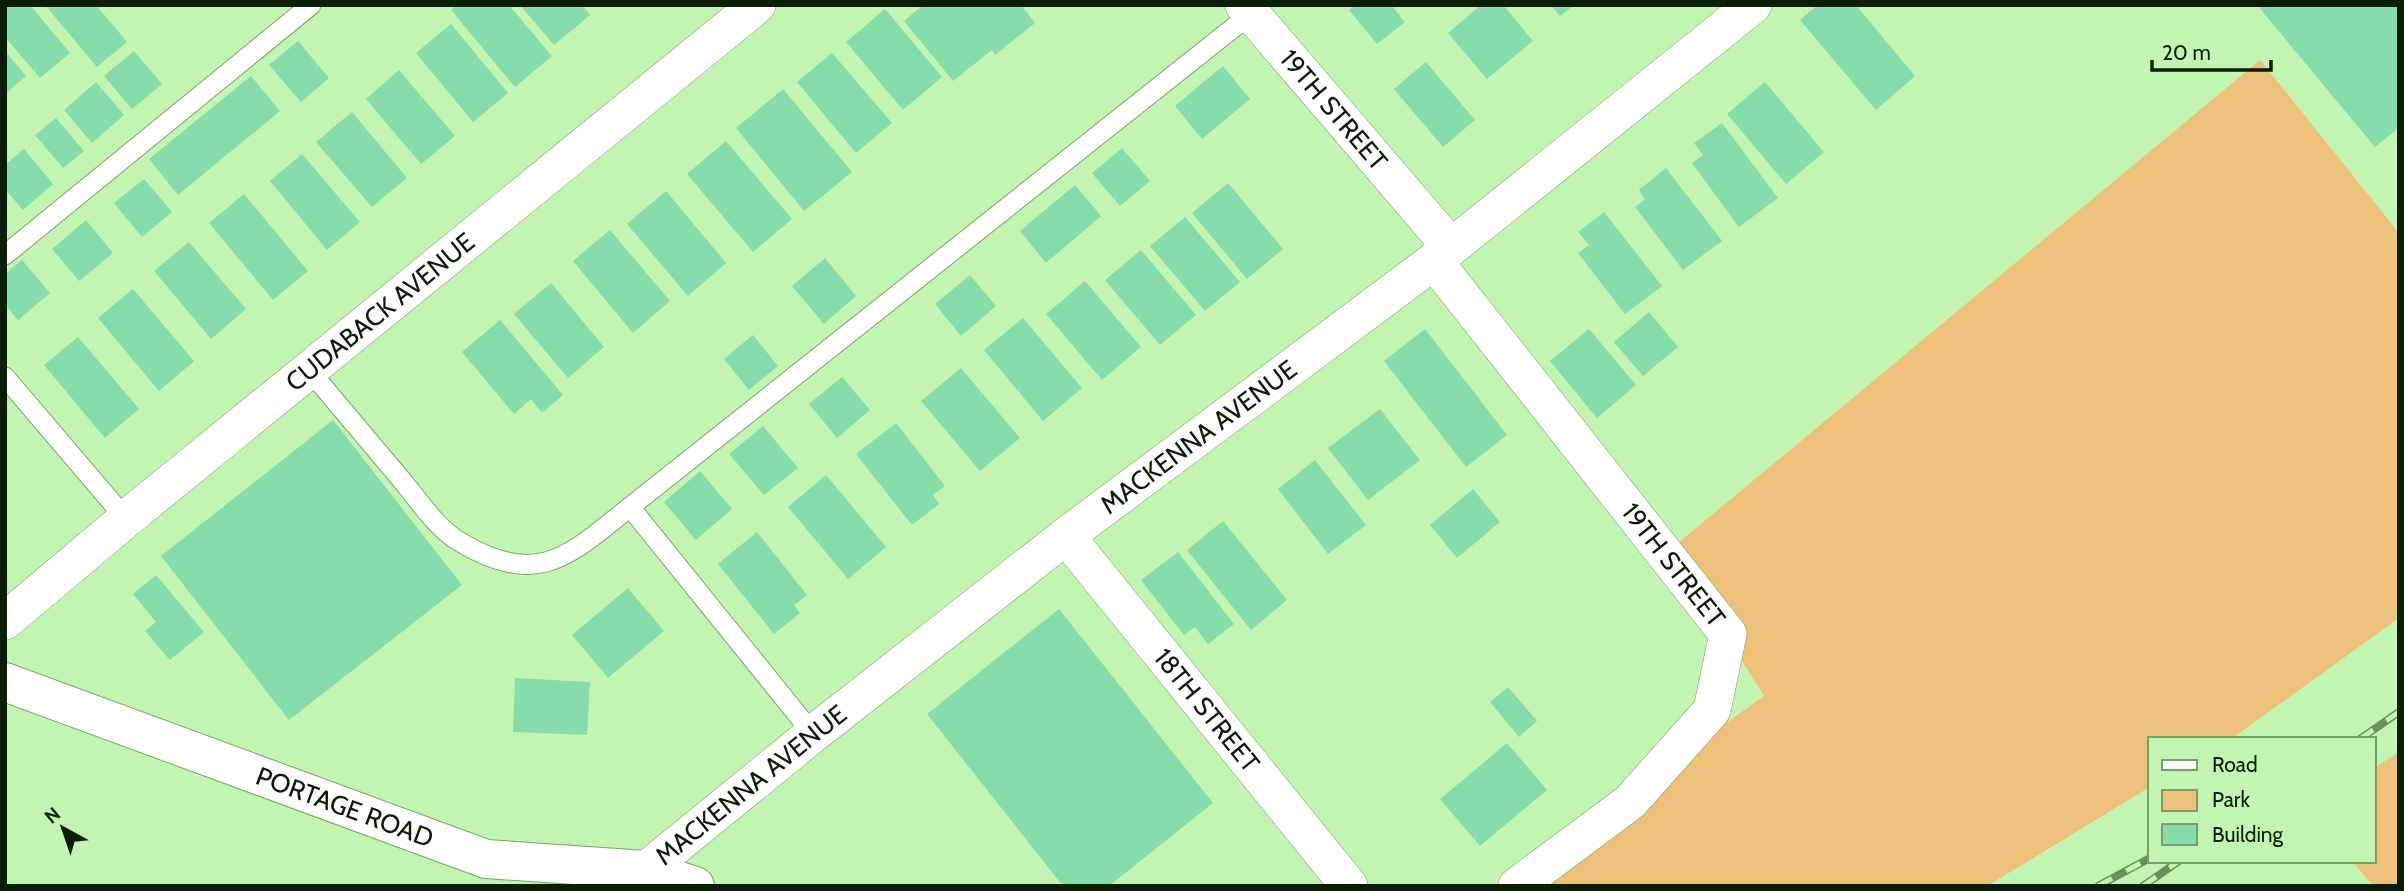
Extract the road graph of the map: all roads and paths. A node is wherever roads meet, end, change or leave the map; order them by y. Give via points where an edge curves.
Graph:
1 (311, 5) edge
2 (757, 5) edge
3 (1753, 5) edge
4 (1252, 8) edge
5 (1442, 254) junction
6 (5, 255) edge
7 (309, 370) junction
8 (5, 377) edge
9 (630, 507) junction
10 (126, 519) junction
11 (1066, 536) junction
12 (5, 621) edge
13 (5, 682) edge
14 (813, 734) junction
15 (646, 870) junction
16 (695, 886) edge
17 (1349, 886) edge
18 (1517, 886) edge

1 - 6 lane
2 - 7 street, CUDABACK AVENUE
3 - 5 street, MACKENNA AVENUE
4 - 5 street, 19TH STREET
4 - 9 lane
5 - 11 street, MACKENNA AVENUE
5 - 18 street, 19TH STREET via 1728,634 1712,710 1630,802
7 - 9 lane via 434,519 458,541 484,554 524,564 560,558
7 - 10 street, CUDABACK AVENUE
8 - 10 lane
9 - 14 lane
10 - 12 street, CUDABACK AVENUE
11 - 14 street, MACKENNA AVENUE
11 - 17 street, 18TH STREET
13 - 15 street, PORTAGE ROAD via 486,859
14 - 15 street, MACKENNA AVENUE
15 - 16 street, PORTAGE ROAD

